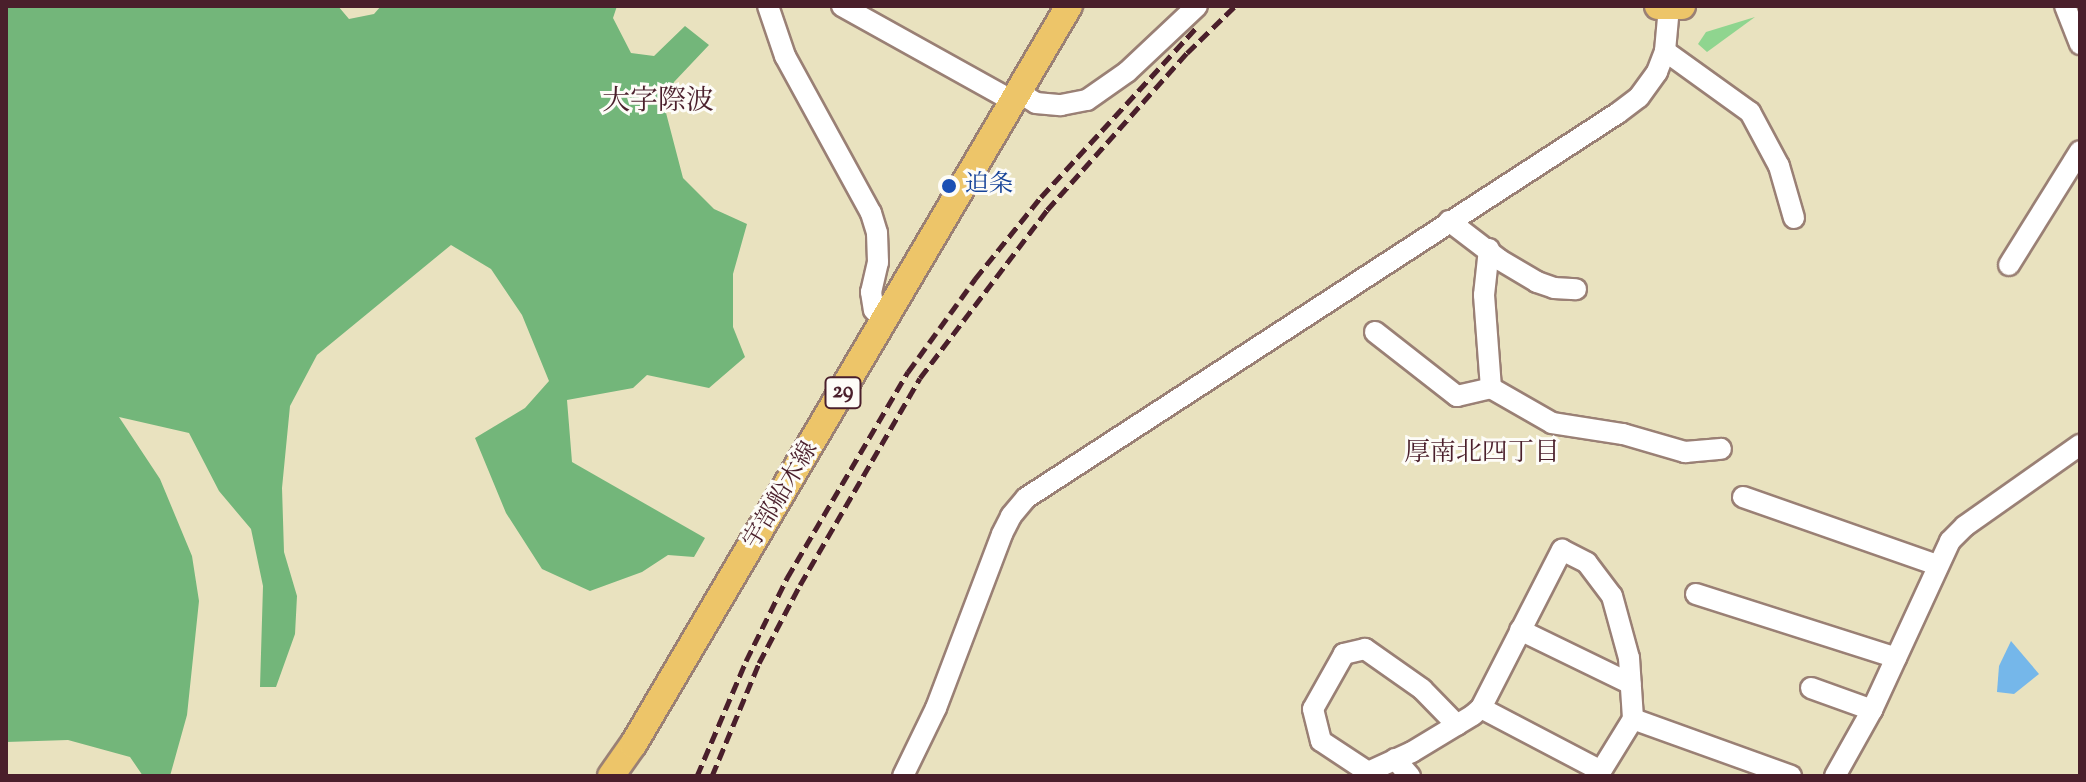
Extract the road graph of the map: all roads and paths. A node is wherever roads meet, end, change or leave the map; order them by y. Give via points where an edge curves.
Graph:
1 (768, 6) edge
2 (842, 6) edge
3 (1069, 6) edge
4 (1197, 6) edge
5 (1670, 6) edge
6 (2065, 6) edge
7 (2080, 44) edge
8 (1665, 51) junction
9 (1015, 97) junction
10 (2080, 151) edge
11 (1794, 218) dead end
12 (1449, 221) junction
13 (1489, 249) junction
14 (2009, 265) dead end
15 (1576, 289) dead end
16 (885, 321) junction
17 (1375, 332) dead end
18 (1491, 388) junction
19 (2080, 445) edge
20 (1721, 449) dead end
21 (1743, 497) dead end
22 (1937, 565) junction
23 (1696, 594) dead end
24 (1520, 630) junction
25 (1896, 658) junction
26 (1631, 684) junction
27 (1811, 688) dead end
28 (1481, 708) junction
29 (1872, 710) junction
30 (1633, 719) junction
31 (1457, 725) junction
32 (1395, 759) junction
33 (1600, 774) edge
34 (611, 776) edge
35 (903, 776) edge
36 (1410, 776) edge
37 (1791, 776) edge
38 (1835, 776) edge

1 - 16 street via 785,56 871,213 878,262 871,292 874,310
2 - 9 street
3 - 9 main road, 宇部船木線 / 29
4 - 9 street via 1127,72 1087,100 1061,105
5 - 8 street
6 - 7 street
8 - 11 street via 1750,112 1779,166
8 - 12 street via 1639,97
9 - 16 main road, 宇部船木線 / 29
10 - 14 street
12 - 13 street
12 - 35 street via 1026,498 1002,534 972,621
13 - 15 street via 1537,282
13 - 18 street via 1484,295
16 - 34 main road, 宇部船木線 / 29
17 - 18 street via 1457,396
18 - 20 street via 1552,423 1623,434 1685,452
19 - 22 street via 1965,526
21 - 22 street
22 - 25 street
23 - 25 street
24 - 26 street
24 - 26 street via 1562,550 1587,563 1612,596
24 - 28 street
25 - 29 street
26 - 30 street
27 - 29 street
28 - 31 street
28 - 33 street
29 - 38 street
30 - 33 street
30 - 37 street
31 - 32 street
31 - 32 street via 1422,689 1365,649 1344,654 1313,709 1321,741 1368,772
32 - 36 street

